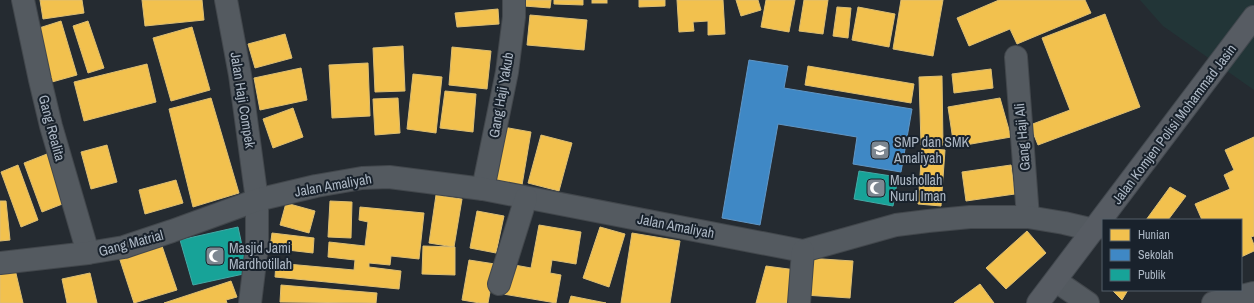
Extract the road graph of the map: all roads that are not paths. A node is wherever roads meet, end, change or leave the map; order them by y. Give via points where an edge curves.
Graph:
1 (23, 0) edge
2 (226, 0) edge
3 (514, 0) edge
4 (1254, 17) edge
5 (1016, 57) dead end
6 (483, 189) junction
7 (526, 198) junction
8 (257, 200) junction
9 (1028, 217) junction
10 (1102, 219) edge
11 (1102, 219) edge
12 (1094, 230) junction
13 (803, 251) junction
14 (88, 254) junction
15 (0, 263) edge
16 (1056, 280) junction
17 (499, 284) dead end
18 (1254, 293) edge
19 (250, 303) edge
20 (799, 303) edge
21 (1038, 303) edge
22 (1088, 303) edge
23 (1213, 303) edge

1 - 14 street, Gang Realita via 51,126
2 - 8 street, Jalan Haji Compek via 242,90
3 - 6 street, Gang Haji Yakub via 507,72
4 - 10 main road, Jalan Komjen Polisi Mohammad Jasin
5 - 9 street, Gang Haji Ali
6 - 7 street, Jalan Amaliyah
6 - 8 street, Jalan Amaliyah via 389,177 362,178
7 - 13 street, Jalan Amaliyah
7 - 17 street
8 - 14 street, Gang Matrial via 172,232 124,247
8 - 19 street, Jalan Haji Compek via 257,246
9 - 12 street, Jalan Amaliyah
9 - 13 street, Jalan Amaliyah via 970,217 896,225
11 - 12 main road, Jalan Komjen Polisi Mohammad Jasin
12 - 16 main road, Jalan Komjen Polisi Mohammad Jasin
13 - 20 street
14 - 15 street, Gang Matrial
16 - 21 main road, Jalan Komjen Polisi Mohammad Jasin
16 - 22 street
18 - 23 street

